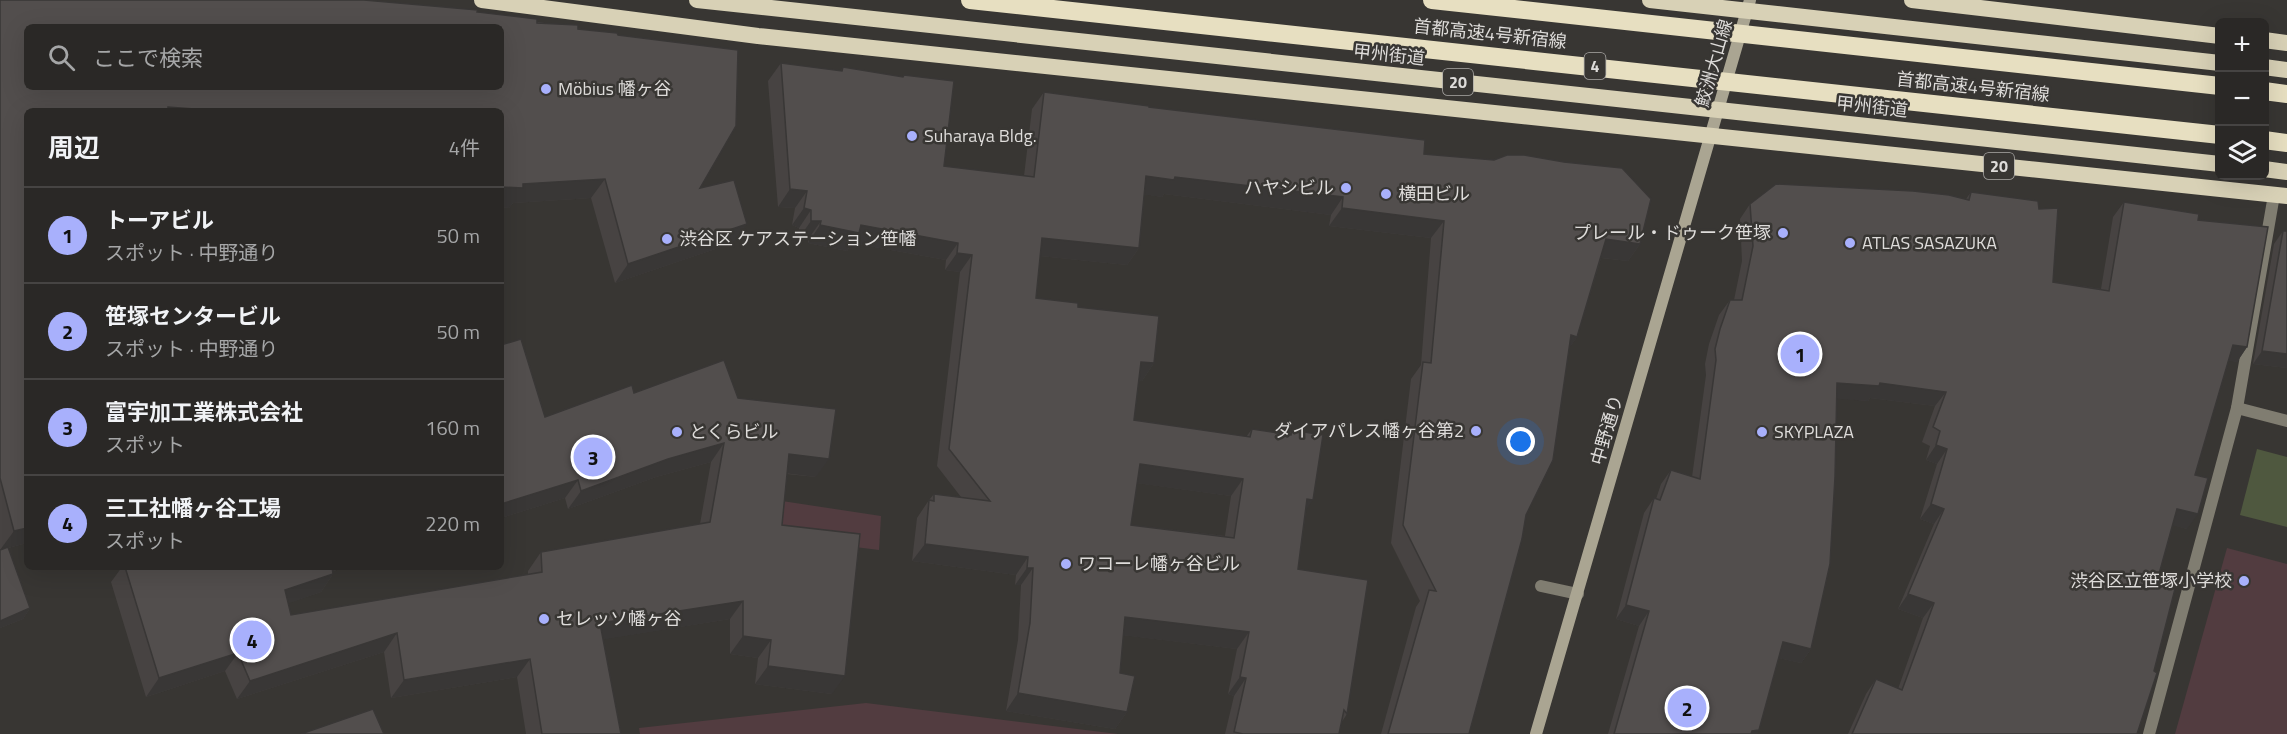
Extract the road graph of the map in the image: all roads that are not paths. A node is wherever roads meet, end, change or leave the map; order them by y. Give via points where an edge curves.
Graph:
1 (482, 0) edge
2 (697, 0) edge
3 (970, 0) edge
4 (1432, 0) edge
5 (1650, 0) edge
6 (1750, 0) edge
7 (1912, 0) edge
8 (2215, 35) edge
9 (2269, 41) edge
10 (2287, 43) edge
11 (2215, 62) edge
12 (2269, 68) edge
13 (2287, 70) edge
14 (2215, 85) edge
15 (2269, 92) edge
16 (2287, 94) edge
17 (2215, 134) edge
18 (1712, 136) junction
19 (2269, 141) edge
20 (2287, 143) edge
21 (2215, 164) edge
22 (2269, 170) edge
23 (2287, 172) edge
24 (2280, 196) edge
25 (2237, 408) junction
26 (2287, 421) edge
27 (1541, 586) dead end
28 (1578, 594) junction
29 (1536, 734) edge
30 (2150, 734) edge

1 - 18 highway, 20 via 758,36
2 - 21 highway, 甲州街道 / 20
3 - 17 highway, 首都高速4号新宿線 / 4
4 - 14 highway, 首都高速4号新宿線
5 - 11 highway
6 - 18 main road, 鮫洲大山線
7 - 8 highway
9 - 10 highway
12 - 13 highway
15 - 16 highway
18 - 24 highway, 20
18 - 28 main road, 中野通り
19 - 20 highway
22 - 23 highway
24 - 25 street
25 - 26 street
25 - 30 street
27 - 28 street
28 - 29 main road, 中野通り

